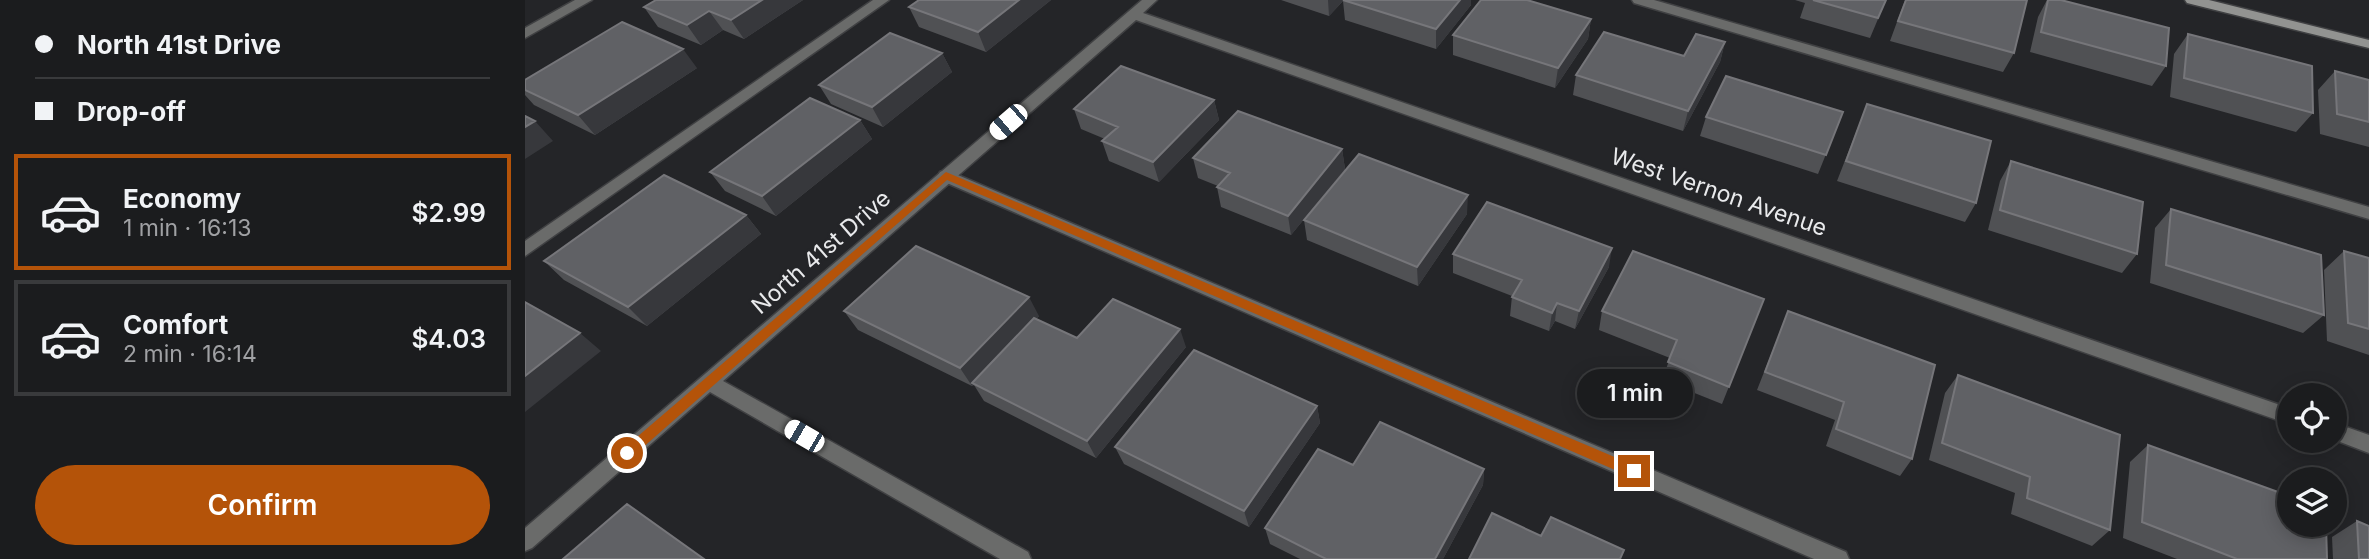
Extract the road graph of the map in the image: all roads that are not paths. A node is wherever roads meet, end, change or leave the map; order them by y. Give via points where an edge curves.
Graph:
1 (585, 0) edge
2 (882, 0) edge
3 (1150, 0) edge
4 (1639, 0) edge
5 (2192, 0) edge
6 (1133, 14) junction
7 (525, 34) edge
8 (2369, 44) edge
9 (946, 176) junction
10 (2369, 213) edge
11 (525, 250) edge
12 (709, 382) junction
13 (2277, 412) edge
14 (2347, 436) edge
15 (2369, 444) edge
16 (525, 541) edge
17 (1020, 559) edge
18 (1837, 559) edge

1 - 7 street
2 - 11 street
3 - 6 street, North 41st Drive
4 - 10 street
5 - 8 street
6 - 9 street, North 41st Drive
6 - 13 street, West Vernon Avenue
9 - 12 street, North 41st Drive
9 - 18 street
12 - 16 street, North 41st Drive
12 - 17 street
14 - 15 street

